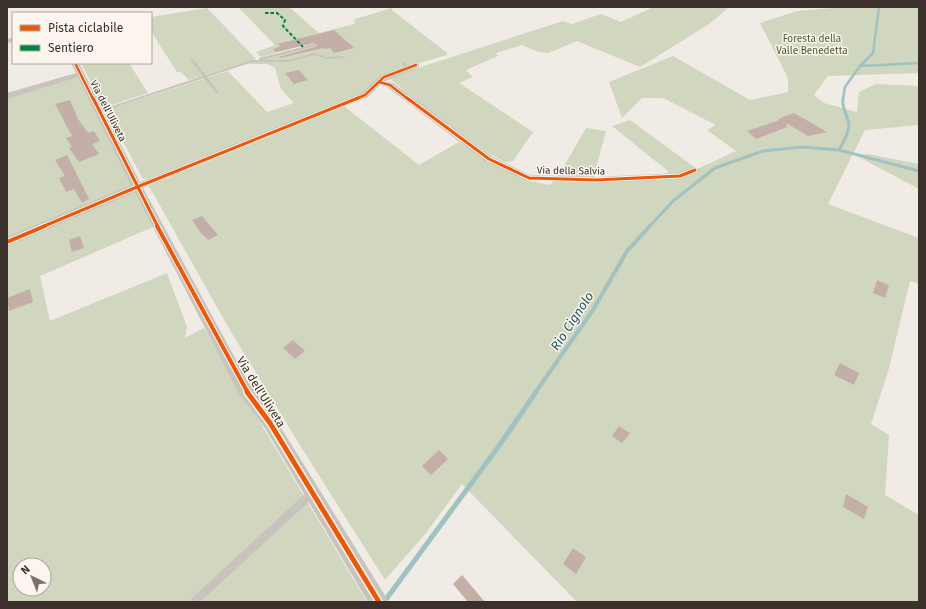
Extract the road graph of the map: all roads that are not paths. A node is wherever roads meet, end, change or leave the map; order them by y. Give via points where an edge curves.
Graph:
1 (314, 45) dead end
2 (344, 57) dead end
3 (192, 60) dead end
4 (253, 62) junction
5 (75, 64) edge
6 (409, 65) dead end
7 (80, 74) junction
8 (205, 77) junction
9 (379, 82) junction
10 (217, 92) dead end
11 (7, 96) edge
12 (99, 111) junction
13 (695, 170) dead end
14 (137, 187) junction
15 (7, 242) edge
16 (312, 493) junction
17 (375, 595) edge
18 (194, 602) edge

1 - 4 lane
2 - 4 lane via 326,58 315,54 288,61
3 - 8 lane
4 - 8 lane
5 - 7 street, Via dell'Uliveta
6 - 9 street
7 - 11 street
7 - 12 street, Via dell'Uliveta
8 - 10 lane
8 - 12 lane
9 - 13 street, Via della Salvia via 390,85 489,159 529,178 596,180 680,176
9 - 14 street via 365,95
12 - 14 street, Via dell'Uliveta
14 - 15 street via 93,202
14 - 16 street, Via dell'Uliveta via 243,387 270,424
16 - 17 street, Via dell'Uliveta
16 - 18 lane

